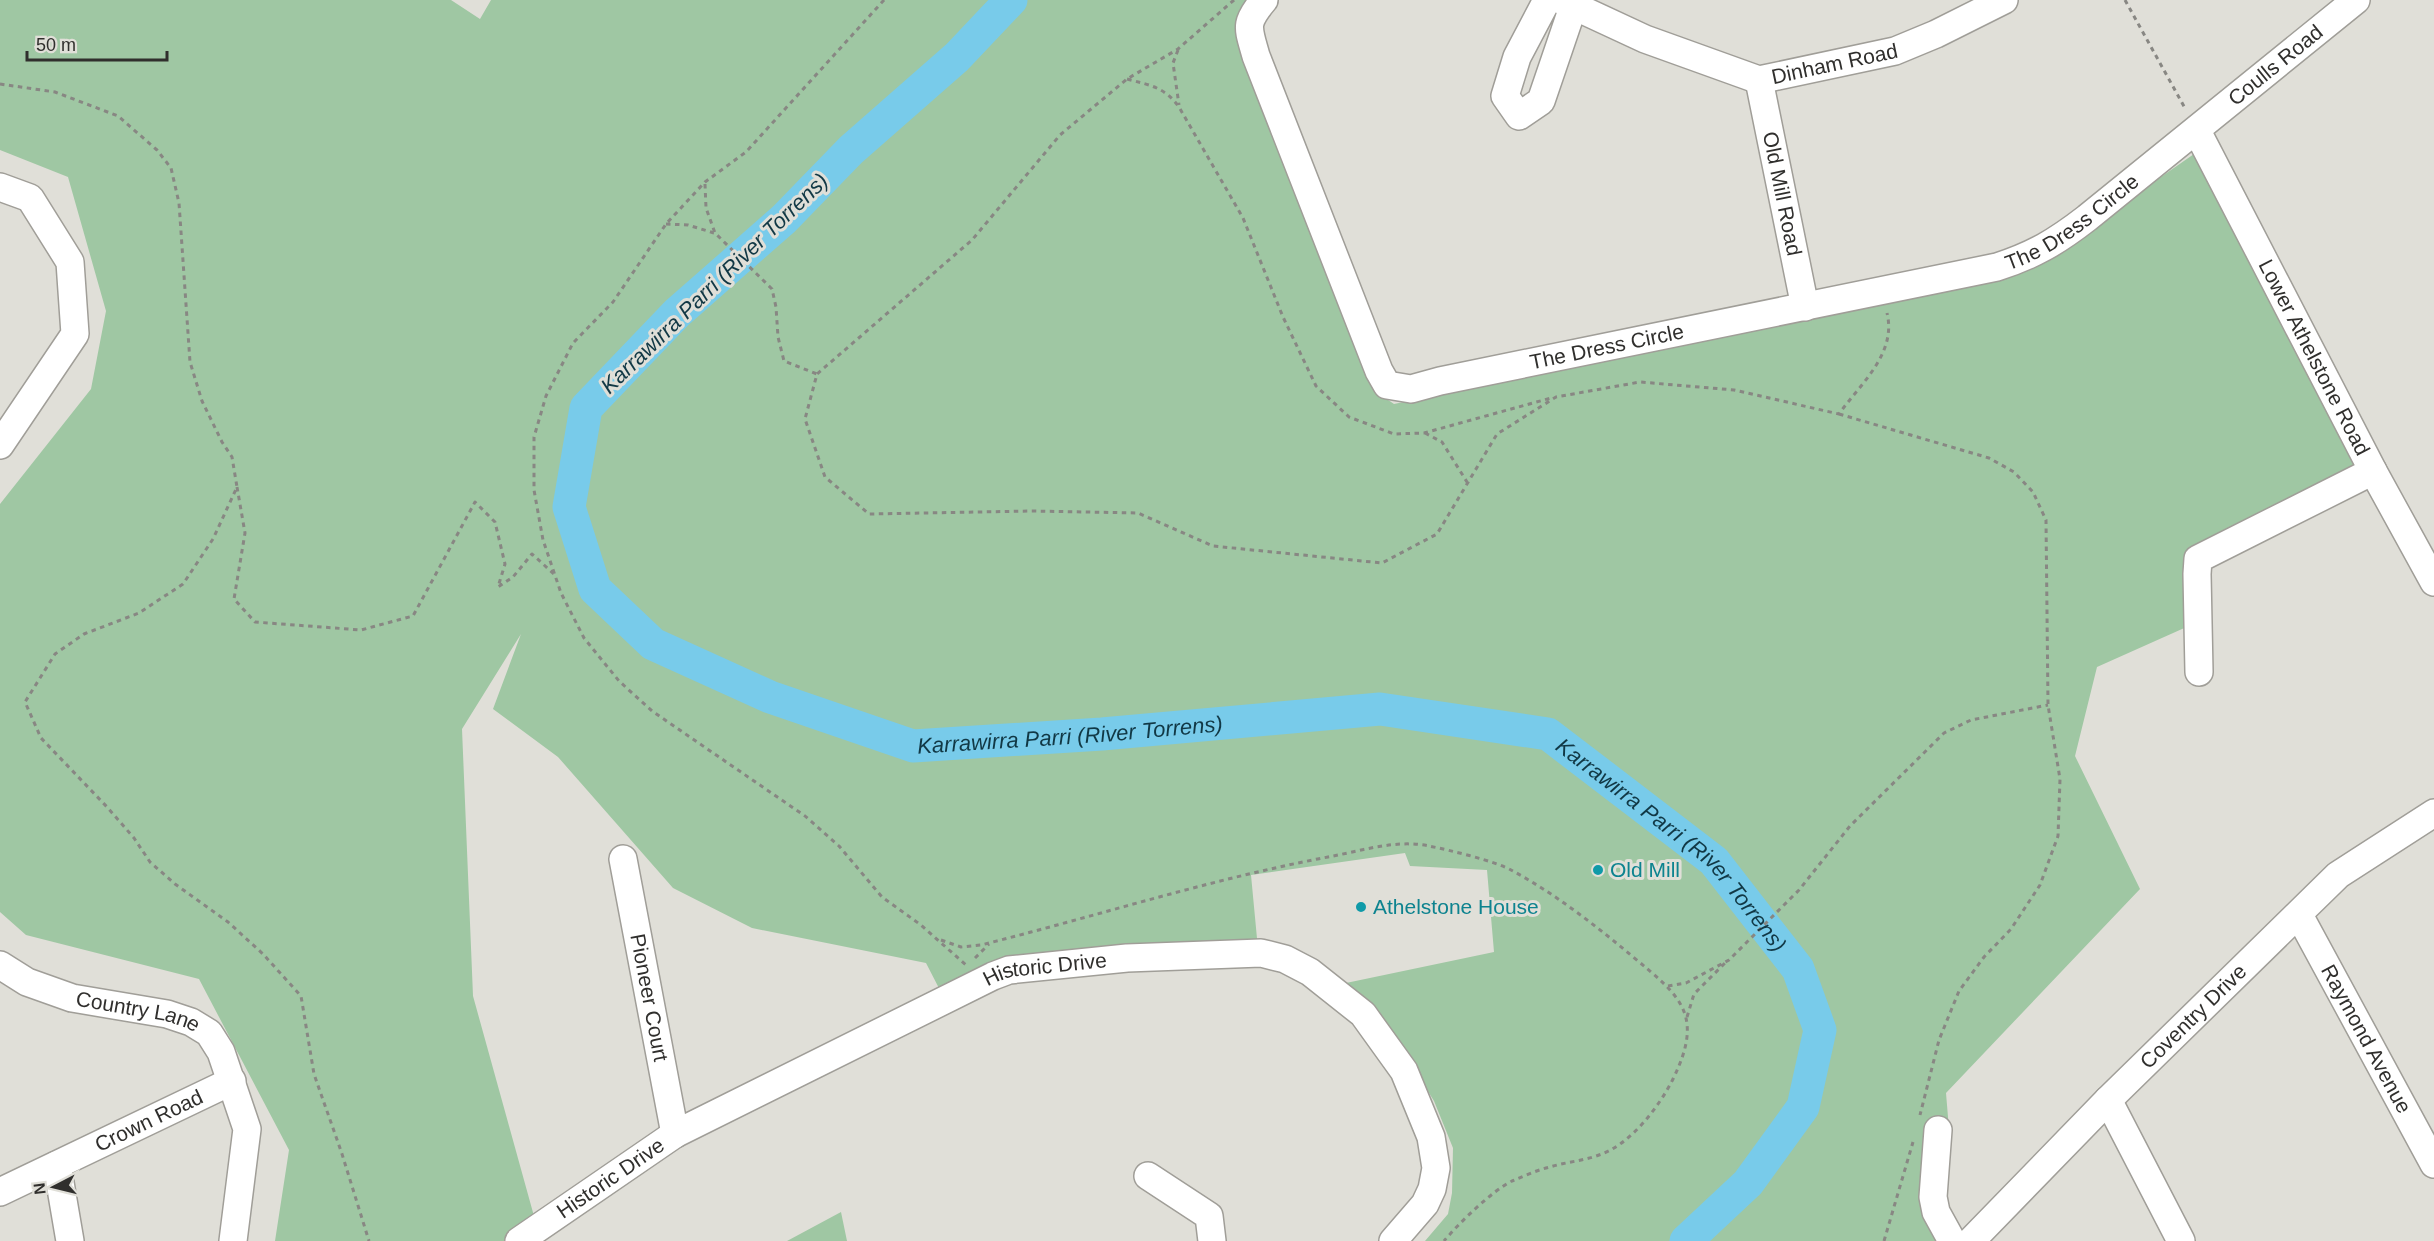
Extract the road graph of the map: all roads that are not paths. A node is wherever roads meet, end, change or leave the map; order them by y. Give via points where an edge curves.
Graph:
1 (1264, 0) edge
2 (1547, 0) edge
3 (2004, 0) edge
4 (2356, 0) edge
5 (1567, 3) edge
6 (1758, 80) junction
7 (2192, 121) junction
8 (0, 187) edge
9 (1804, 307) junction
10 (0, 445) edge
11 (2373, 471) junction
12 (2434, 582) edge
13 (2199, 672) dead end
14 (2434, 813) edge
15 (623, 859) dead end
16 (2299, 915) junction
17 (0, 965) edge
18 (232, 1081) junction
19 (2108, 1100) junction
20 (1928, 1125) road end
21 (675, 1134) junction
22 (2434, 1164) edge
23 (57, 1165) junction
24 (1148, 1176) dead end
25 (0, 1192) edge
26 (70, 1241) edge
27 (233, 1241) edge
28 (519, 1241) edge
29 (1212, 1241) edge
30 (1393, 1241) edge
31 (1952, 1241) edge
32 (1971, 1241) edge
33 (2181, 1241) edge

1 - 9 street, The Dress Circle via 1249,19 1256,56 1387,385 1411,389
2 - 5 street via 1517,57 1505,96 1519,116 1541,101
3 - 6 street, Dinham Road via 1895,51
4 - 7 street, Coulls Road
5 - 6 street, Dinham Road via 1645,39
6 - 9 street, Old Mill Road
7 - 9 street, The Dress Circle via 2068,232 2028,257
7 - 11 street, Lower Athelstone Road
8 - 10 street via 30,198 70,262 75,334
11 - 12 street, Lower Athelstone Road
11 - 13 street via 2199,559
14 - 16 street, Coventry Drive via 2338,875
15 - 21 street, Pioneer Court
16 - 19 street, Coventry Drive
16 - 22 street, Raymond Avenue
17 - 18 street, Country Lane via 27,982 72,998 192,1022 209,1033
18 - 23 street, Crown Road
18 - 27 street, Country Lane via 247,1129
19 - 32 street, Coventry Drive
19 - 33 street
20 - 31 street via 1936,1212
21 - 28 street, Historic Drive
21 - 30 street, Historic Drive via 972,974 1069,963 1261,953 1285,959 1310,972 1363,1014 1404,1071 1431,1137 1436,1168 1425,1204
23 - 25 street, Crown Road
23 - 26 street
24 - 29 street via 1209,1216

